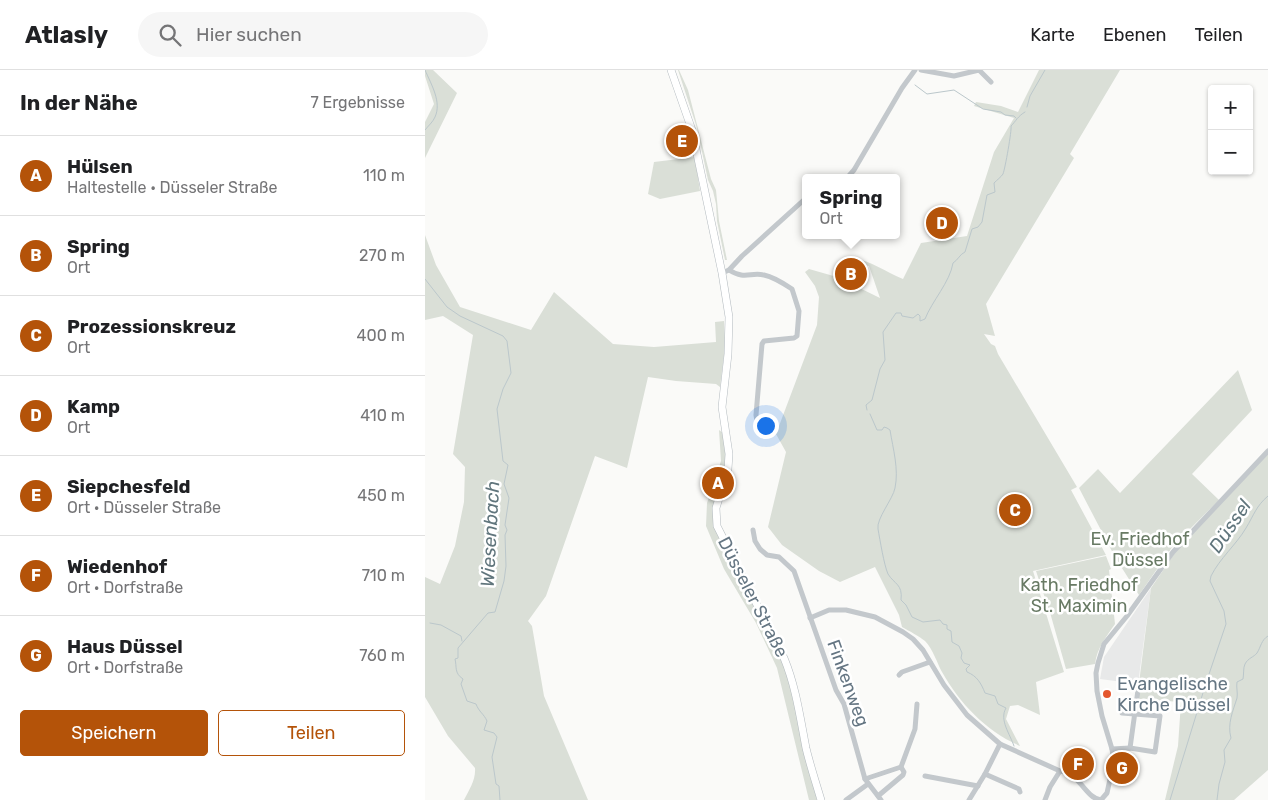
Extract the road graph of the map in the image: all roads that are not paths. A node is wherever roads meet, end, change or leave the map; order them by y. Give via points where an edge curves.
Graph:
1 (671, 70) edge
2 (915, 70) edge
3 (921, 70) edge
4 (979, 70) edge
5 (991, 82) dead end
6 (850, 174) edge
7 (802, 202) edge
8 (729, 270) junction
9 (722, 273) junction
10 (757, 422) dead end
11 (1268, 451) edge
12 (753, 530) dead end
13 (809, 618) junction
14 (930, 662) junction
15 (899, 675) dead end
16 (1138, 690) dead end
17 (917, 704) dead end
18 (1122, 713) dead end
19 (1135, 714) junction
20 (1000, 744) junction
21 (1130, 748) junction
22 (1112, 749) junction
23 (901, 767) junction
24 (1060, 771) junction
25 (985, 774) junction
26 (925, 776) dead end
27 (867, 782) junction
28 (978, 786) junction
29 (1020, 792) dead end
30 (879, 798) edge
31 (821, 800) edge
32 (846, 800) edge
33 (969, 800) edge
34 (1045, 800) edge
35 (1102, 800) edge

1 - 9 main road, Düsseler Straße via 692,130
2 - 6 street
3 - 4 street via 953,76
4 - 5 street
7 - 8 street
8 - 9 street
8 - 10 street via 742,276 761,274 775,278 792,289 799,311 797,336 762,344
9 - 31 main road, Düsseler Straße via 729,317 722,407 729,454 727,476 716,508 717,526 787,663
11 - 22 street via 1173,552 1104,644 1096,673 1099,703
12 - 13 street, Finkenweg via 760,549 767,555 779,557 793,571
13 - 14 street via 829,610 875,617 913,638
13 - 27 street, Finkenweg via 844,704
14 - 15 street
14 - 20 street via 967,715
16 - 19 street
17 - 23 street via 915,729
18 - 19 street
19 - 21 street
19 - 21 street via 1160,716 1155,752
20 - 24 street
20 - 25 street
21 - 22 street
22 - 35 street via 1111,777
23 - 27 street
23 - 30 street via 903,775
24 - 34 street
24 - 35 street via 1070,772 1093,797
25 - 28 street
25 - 29 street
26 - 28 street
27 - 30 street, Finkenweg
27 - 32 street
28 - 33 street

